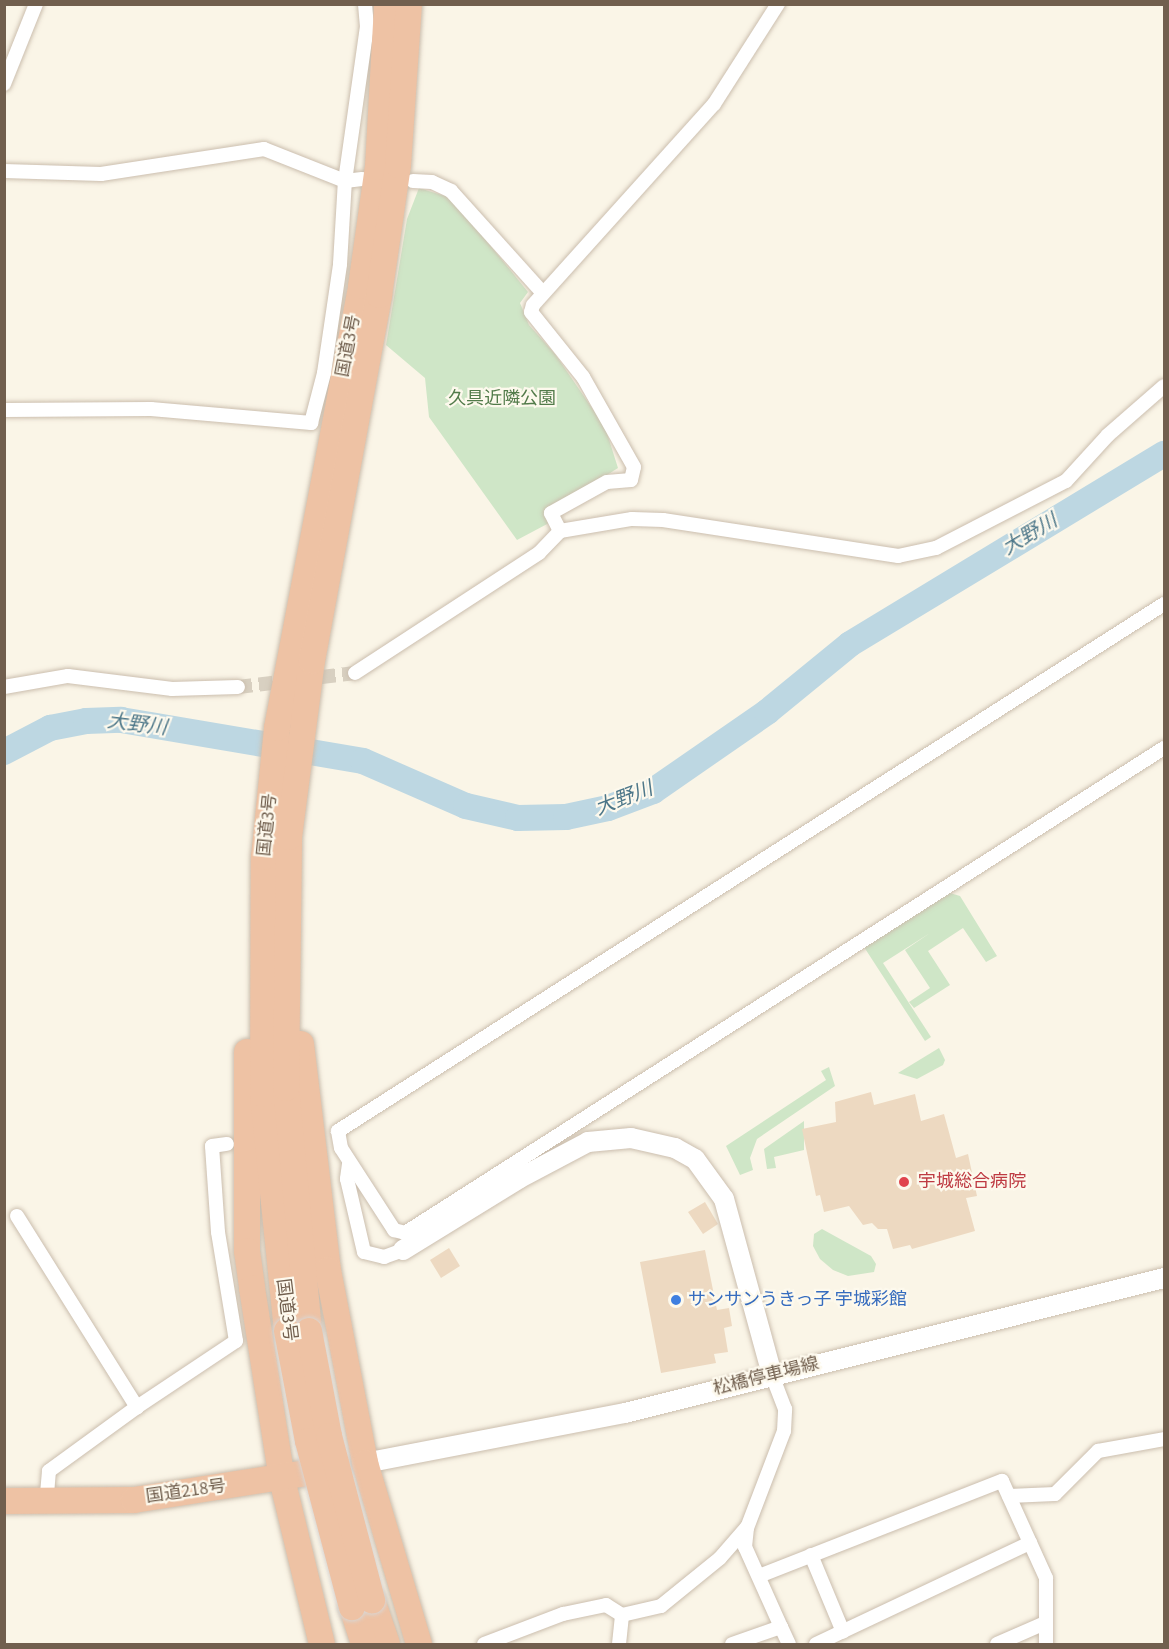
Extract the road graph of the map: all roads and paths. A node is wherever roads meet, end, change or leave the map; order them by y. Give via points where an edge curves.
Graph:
1 (36, 4) edge
2 (365, 4) edge
3 (387, 4) edge
4 (409, 4) edge
5 (778, 4) edge
6 (4, 84) edge
7 (4, 171) edge
8 (362, 179) dead end
9 (345, 181) junction
10 (413, 181) dead end
11 (542, 292) junction
12 (1164, 386) edge
13 (4, 410) edge
14 (560, 531) junction
15 (1164, 604) edge
16 (355, 673) tunnel mouth
17 (4, 687) edge
18 (238, 687) tunnel mouth
19 (1164, 748) edge
20 (279, 843) junction
21 (227, 1144) dead end
22 (350, 1164) junction
23 (17, 1216) dead end
24 (403, 1250) joint
25 (1164, 1278) edge
26 (772, 1376) junction
27 (137, 1407) junction
28 (1164, 1438) edge
29 (365, 1463) junction
30 (282, 1479) junction
31 (1009, 1496) junction
32 (4, 1501) edge
33 (46, 1503) junction
34 (747, 1528) junction
35 (1030, 1543) junction
36 (811, 1555) junction
37 (759, 1576) junction
38 (362, 1604) junction
39 (622, 1615) junction
40 (1045, 1623) junction
41 (781, 1627) junction
42 (843, 1632) junction
43 (322, 1644) edge
44 (364, 1644) edge
45 (387, 1644) edge
46 (419, 1644) edge
47 (484, 1644) edge
48 (619, 1644) edge
49 (732, 1644) edge
50 (789, 1644) edge
51 (816, 1644) edge
52 (997, 1644) edge
53 (1046, 1644) edge

1 - 6 street
2 - 9 street via 367,27
3 - 20 highway, 国道3号 via 378,167 366,253 277,728
4 - 20 highway, 国道3号 via 398,165 380,295 312,661 303,732
5 - 11 street via 714,104
7 - 9 street via 101,174 264,149
8 - 9 street
9 - 13 street via 340,264 324,373 312,423 151,409
10 - 11 street via 432,182 451,191
11 - 14 street via 531,312 583,377 634,467 631,480 607,482 551,513
12 - 14 street via 1108,435 1066,482 936,548 898,556 663,519 632,519
14 - 16 street via 538,553
15 - 22 street via 338,1131 331,1139
17 - 18 street via 68,676 172,688
19 - 22 street via 405,1233 394,1230
20 - 29 highway via 295,946 303,1075 328,1270
20 - 30 highway via 253,902 245,1100 248,1251
20 - 38 highway, 国道3号, bridge via 298,1331 334,1459
21 - 27 street via 212,1146 218,1232 236,1341
22 - 24 street via 347,1179 364,1252 384,1257
23 - 27 street
24 - 26 main road via 520,1178 588,1142 631,1138 675,1148 695,1159 724,1199
25 - 26 main road, 松橋停車場線
26 - 29 main road, 松橋停車場線 via 625,1413
26 - 34 street via 785,1408 784,1431
27 - 33 street via 49,1471
28 - 31 street via 1098,1451 1055,1494
29 - 30 highway, 国道218号
29 - 46 highway
30 - 33 highway, 国道218号 via 134,1500
30 - 43 highway
31 - 35 street
31 - 36 street via 1002,1481
32 - 33 highway, 国道218号
34 - 37 street via 745,1547
34 - 39 street via 720,1558 661,1606
35 - 40 street via 1046,1578
35 - 42 street
36 - 37 street
36 - 42 street
37 - 41 street
38 - 44 highway, 国道3号
38 - 45 highway, 国道3号
39 - 47 street via 606,1605 563,1614
39 - 48 street
40 - 52 street
40 - 53 street
41 - 49 street
41 - 50 street
42 - 51 street

